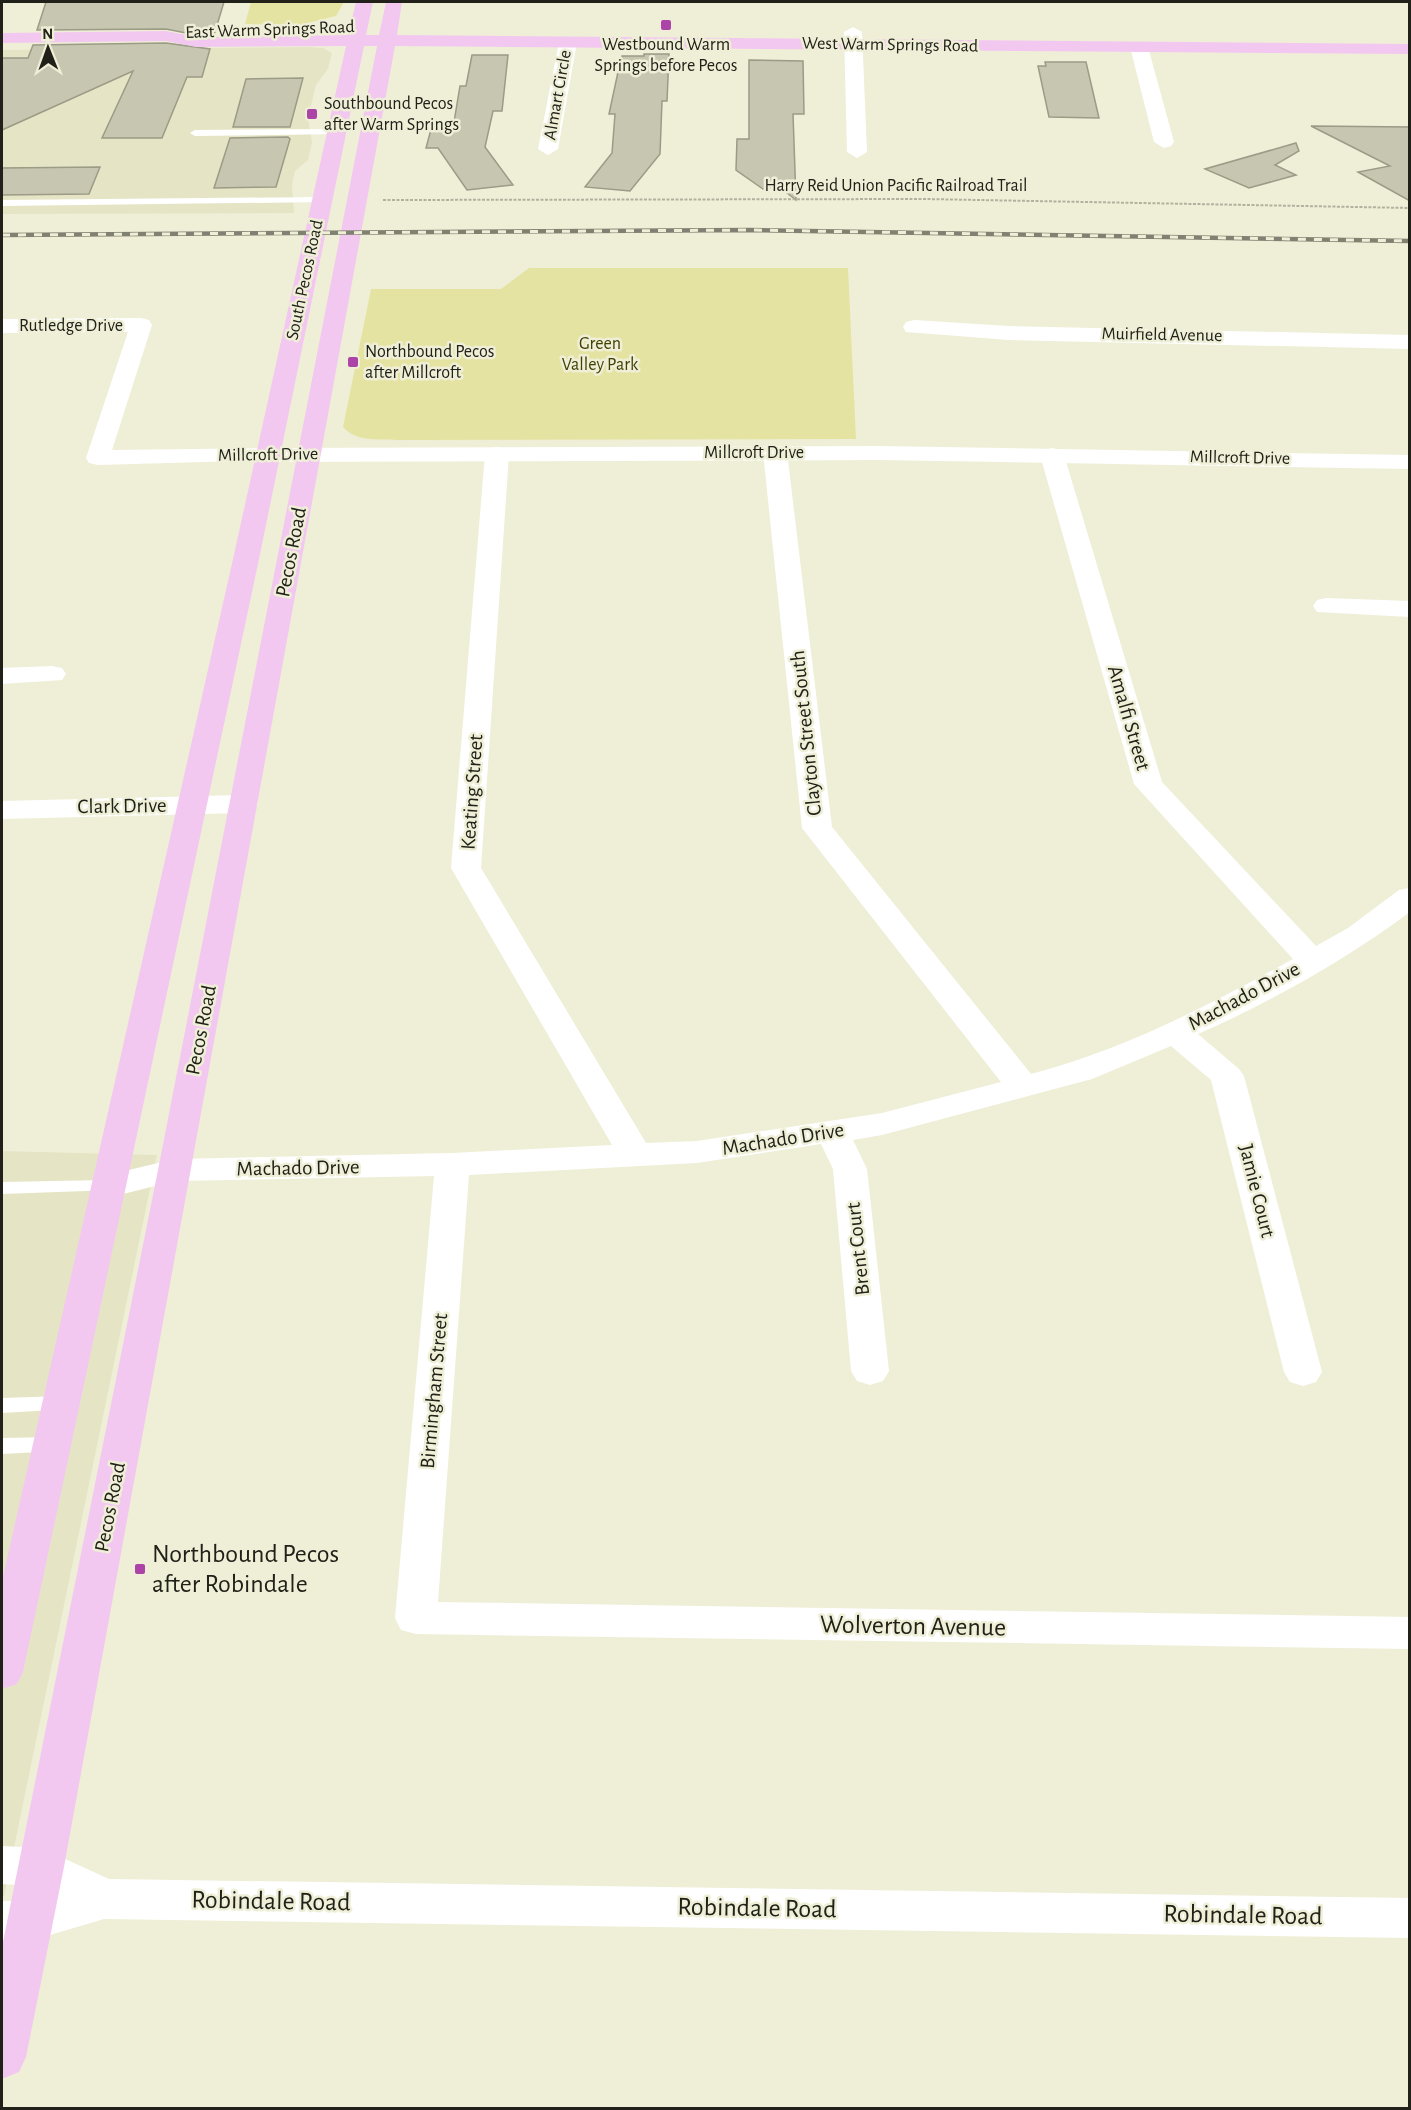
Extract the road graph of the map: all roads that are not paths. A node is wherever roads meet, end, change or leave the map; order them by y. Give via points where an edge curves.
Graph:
1 (364, 2) edge
2 (394, 2) edge
3 (373, 34) junction
4 (2, 38) edge
5 (853, 38) junction
6 (1410, 38) edge
7 (568, 42) junction
8 (1139, 47) junction
9 (1410, 50) edge
10 (338, 132) junction
11 (195, 133) dead end
12 (1164, 142) dead end
13 (548, 149) dead end
14 (857, 152) dead end
15 (322, 200) junction
16 (2, 203) edge
17 (2, 326) edge
18 (914, 327) dead end
19 (1410, 342) edge
20 (775, 452) junction
21 (268, 454) junction
22 (310, 454) junction
23 (497, 454) junction
24 (1052, 455) junction
25 (98, 458) joint
26 (1410, 462) edge
27 (246, 559) joint
28 (1326, 606) dead end
29 (1410, 609) edge
30 (52, 674) dead end
31 (2, 676) edge
32 (192, 804) junction
33 (243, 804) junction
34 (2, 810) edge
35 (1410, 897) edge
36 (1312, 961) junction
37 (1175, 1032) junction
38 (1023, 1087) junction
39 (832, 1132) junction
40 (636, 1156) junction
41 (452, 1164) junction
42 (175, 1170) junction
43 (107, 1186) junction
44 (2, 1188) edge
45 (870, 1371) dead end
46 (1303, 1372) dead end
47 (62, 1404) junction
48 (2, 1406) edge
49 (53, 1445) junction
50 (2, 1446) edge
51 (416, 1618) joint
52 (1410, 1633) edge
53 (2, 1672) edge
54 (21, 1866) edge
55 (104, 1899) junction
56 (1410, 1918) edge
57 (16, 1921) edge
58 (2, 2056) edge

1 - 3 main road, South Pecos Road
2 - 3 main road, Pecos Road
3 - 4 main road, East Warm Springs Road via 196,42 166,36
3 - 5 main road, West Warm Springs Road
3 - 7 main road, West Warm Springs Road
3 - 10 main road, South Pecos Road
3 - 22 main road, Pecos Road
5 - 6 main road, West Warm Springs Road
5 - 7 main road, West Warm Springs Road
5 - 8 main road, West Warm Springs Road
5 - 14 street
7 - 13 street, Almart Circle
8 - 9 main road, West Warm Springs Road
8 - 12 street
10 - 11 lane
10 - 15 main road, South Pecos Road
15 - 16 lane
15 - 21 main road, South Pecos Road
17 - 25 street, Rutledge Drive via 141,325
18 - 19 street, Muirfield Avenue via 1009,333
20 - 23 street, Millcroft Drive
20 - 24 street, Millcroft Drive
20 - 38 street, Clayton Street South via 817,828
21 - 22 street, Millcroft Drive
21 - 25 street, Millcroft Drive
21 - 27 main road, South Pecos Road
22 - 23 street, Millcroft Drive
22 - 33 main road, Pecos Road
23 - 40 street, Keating Street via 466,868
24 - 26 street, Millcroft Drive
24 - 36 street, Amalfi Street via 1148,784
27 - 32 main road, Pecos Road
28 - 29 street
30 - 31 street
32 - 33 street, Clark Drive
32 - 34 street, Clark Drive
32 - 43 main road, Pecos Road
33 - 42 main road, Pecos Road
35 - 36 street, Machado Drive via 1359,935
36 - 37 street, Machado Drive via 1219,1013
37 - 38 street, Machado Drive via 1080,1072
37 - 46 street, Jamie Court via 1227,1076
38 - 39 street, Machado Drive via 882,1124
39 - 40 street, Machado Drive via 697,1152
39 - 45 street, Brent Court via 850,1169
40 - 41 street, Machado Drive
41 - 42 street, Machado Drive
41 - 51 street, Birmingham Street
42 - 43 street, Machado Drive
42 - 54 main road, Pecos Road
43 - 44 lane
43 - 47 main road, Pecos Road
47 - 48 lane
47 - 49 main road, Pecos Road
49 - 50 lane
49 - 53 main road, Pecos Road
51 - 52 street, Wolverton Avenue
54 - 55 street, Robindale Road
54 - 57 main road, Pecos Road
55 - 56 street, Robindale Road
55 - 57 street, Robindale Road
57 - 58 main road, Pecos Road

